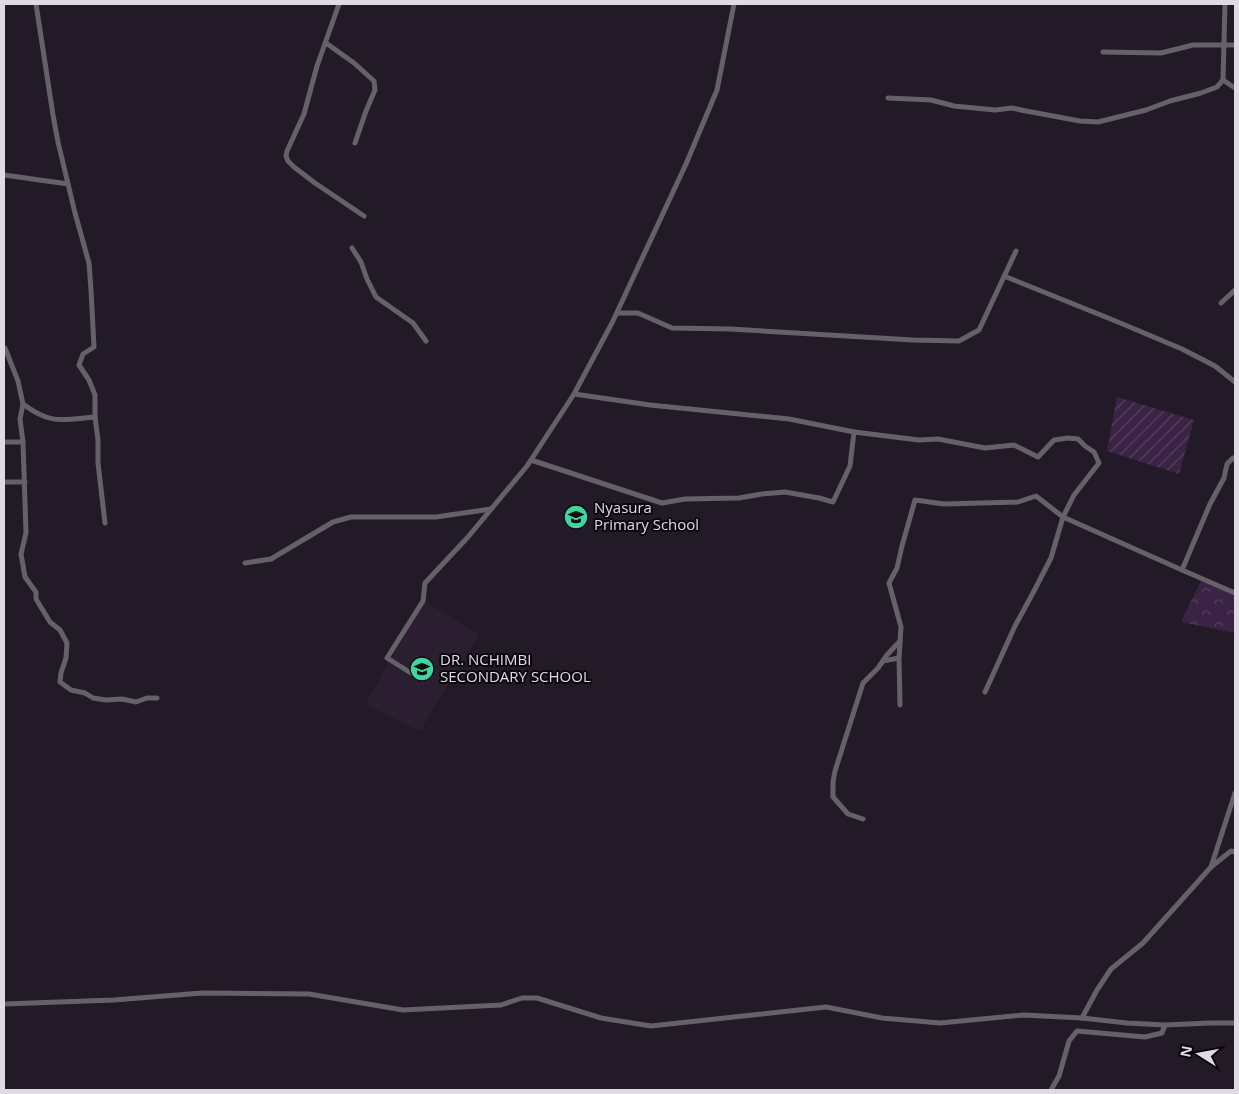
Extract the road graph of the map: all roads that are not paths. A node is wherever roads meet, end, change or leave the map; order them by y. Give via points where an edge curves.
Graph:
1 (36, 4) edge
2 (339, 4) edge
3 (734, 4) edge
4 (1225, 4) edge
5 (326, 43) junction
6 (1224, 45) junction
7 (1235, 45) edge
8 (1104, 52) dead end
9 (1223, 80) junction
10 (1235, 88) edge
11 (888, 98) dead end
12 (355, 143) dead end
13 (4, 176) edge
14 (68, 184) junction
15 (364, 216) dead end
16 (352, 248) dead end
17 (1016, 251) dead end
18 (1004, 276) junction
19 (1235, 290) edge
20 (1221, 303) dead end
21 (617, 313) junction
22 (426, 341) dead end
23 (5, 348) dead end
24 (1235, 382) edge
25 (574, 394) junction
26 (23, 404) junction
27 (95, 417) junction
28 (854, 432) junction
29 (4, 442) edge
30 (23, 442) junction
31 (1235, 459) edge
32 (531, 460) junction
33 (4, 482) edge
34 (24, 482) junction
35 (491, 509) junction
36 (1063, 517) junction
37 (105, 523) dead end
38 (245, 563) dead end
39 (1182, 570) junction
40 (1235, 593) edge
41 (901, 641) junction
42 (899, 658) junction
43 (883, 661) junction
44 (411, 673) dead end
45 (985, 692) dead end
46 (157, 698) dead end
47 (900, 705) dead end
48 (1235, 793) edge
49 (863, 819) dead end
50 (1235, 852) edge
51 (1211, 866) junction
52 (4, 1004) edge
53 (1082, 1018) junction
54 (1235, 1023) edge
55 (1165, 1025) junction
56 (1051, 1090) edge

1 - 14 street via 53,115
2 - 5 street
3 - 21 street via 717,90
4 - 6 street
5 - 12 street via 374,81 375,90
5 - 15 street via 304,114 286,156 294,166
6 - 7 street
6 - 8 street via 1193,45 1161,53
6 - 9 street
9 - 10 street
9 - 11 street via 1217,87 1201,93 1098,122 1012,108 994,110 930,100
13 - 14 street
14 - 27 street via 89,263 94,347 83,354 79,365 90,380 95,395
16 - 22 street via 376,297 413,323
17 - 18 street
18 - 21 street via 979,330 959,341 672,328 638,313
18 - 24 street via 1182,349 1215,366
19 - 20 street
21 - 25 street
23 - 26 street
25 - 28 street via 789,419
25 - 32 street
26 - 27 street via 50,419
26 - 30 street via 20,419
27 - 37 street
28 - 32 street via 850,466 833,502 784,492 662,502
28 - 36 street via 919,440 938,439 985,448 1014,445 1038,456 1054,440 1078,439 1094,452 1099,463 1074,495
29 - 30 street
30 - 34 street
31 - 39 street via 1227,464 1224,478
32 - 35 street
33 - 34 street
34 - 46 street via 26,533 21,554 25,577 50,622 60,630 67,644 60,682 93,698 136,702
35 - 38 street via 436,517 351,517 332,522 270,559
35 - 44 street via 425,583 423,601 386,658
36 - 39 street
36 - 41 street via 1036,496 1018,502 944,504 915,500 897,568 889,583 901,627
36 - 45 street via 1051,558
39 - 40 street
41 - 42 street
41 - 43 street
42 - 43 street
42 - 47 street
43 - 49 street via 863,683 833,782 833,797 848,814
48 - 51 street
50 - 51 street
51 - 53 street via 1143,943 1111,969
52 - 53 street via 202,993 309,994 403,1010 502,1005 522,998 537,998 601,1018 652,1026 826,1007 882,1018 940,1023 1023,1015
53 - 55 street
54 - 55 street
55 - 56 street via 1162,1033 1145,1037 1077,1032 1069,1041 1059,1076

